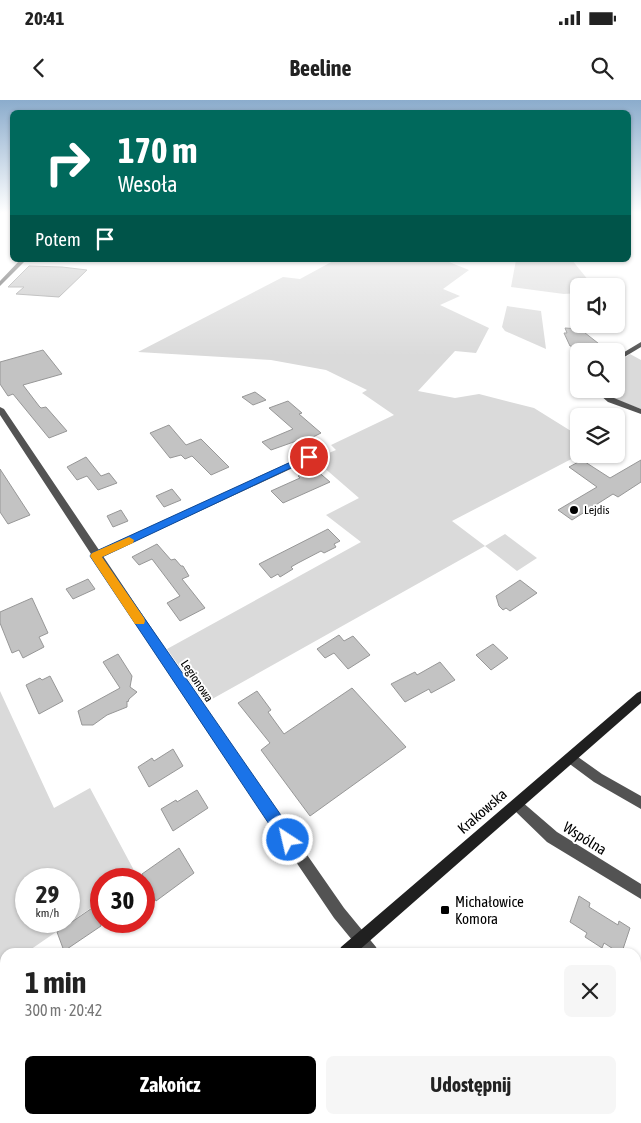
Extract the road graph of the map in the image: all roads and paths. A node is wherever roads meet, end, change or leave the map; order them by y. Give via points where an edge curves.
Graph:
1 (20, 262) edge
2 (0, 284) edge
3 (641, 344) edge
4 (625, 354) edge
5 (608, 398) edge
6 (0, 409) edge
7 (641, 412) edge
8 (309, 457) dead end
9 (96, 556) junction
10 (641, 696) edge
11 (571, 758) junction
12 (641, 803) edge
13 (517, 805) junction
14 (641, 892) edge
15 (361, 940) junction
16 (351, 948) edge
17 (368, 948) edge

1 - 2 street
3 - 4 street
5 - 7 street
6 - 9 street, Legionowa
8 - 9 street
9 - 15 street, Legionowa via 339,913
10 - 11 main road, Krakowska
11 - 12 street
11 - 13 main road, Krakowska
13 - 14 street, Wspólna via 552,837
13 - 15 main road, Krakowska
15 - 16 main road, Krakowska
15 - 17 street, Legionowa

